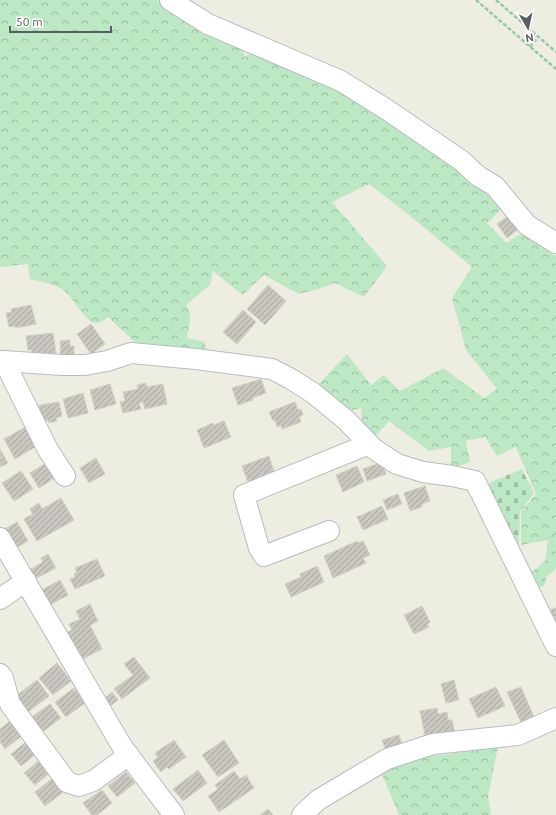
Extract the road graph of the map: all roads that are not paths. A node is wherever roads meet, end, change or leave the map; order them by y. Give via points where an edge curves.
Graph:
1 (170, 0) edge
2 (556, 243) edge
3 (2, 362) edge
4 (369, 444) junction
5 (65, 476) dead end
6 (330, 531) dead end
7 (0, 538) edge
8 (26, 581) junction
9 (0, 599) edge
10 (556, 646) edge
11 (0, 674) edge
12 (556, 718) edge
13 (129, 755) junction
14 (174, 815) edge
15 (302, 815) edge

1 - 2 street via 208,24 341,81 386,109 495,186 527,225
3 - 4 street via 85,365 131,353 196,358 272,369 313,394 346,420
3 - 5 street via 48,450
4 - 6 street via 244,495 259,548 264,556
4 - 10 street via 397,464 423,472 475,481
7 - 8 street
8 - 9 street
8 - 13 street
11 - 13 street via 10,704 67,782 79,786 93,780
12 - 15 street via 518,735 432,744 387,759 318,800
13 - 14 street

